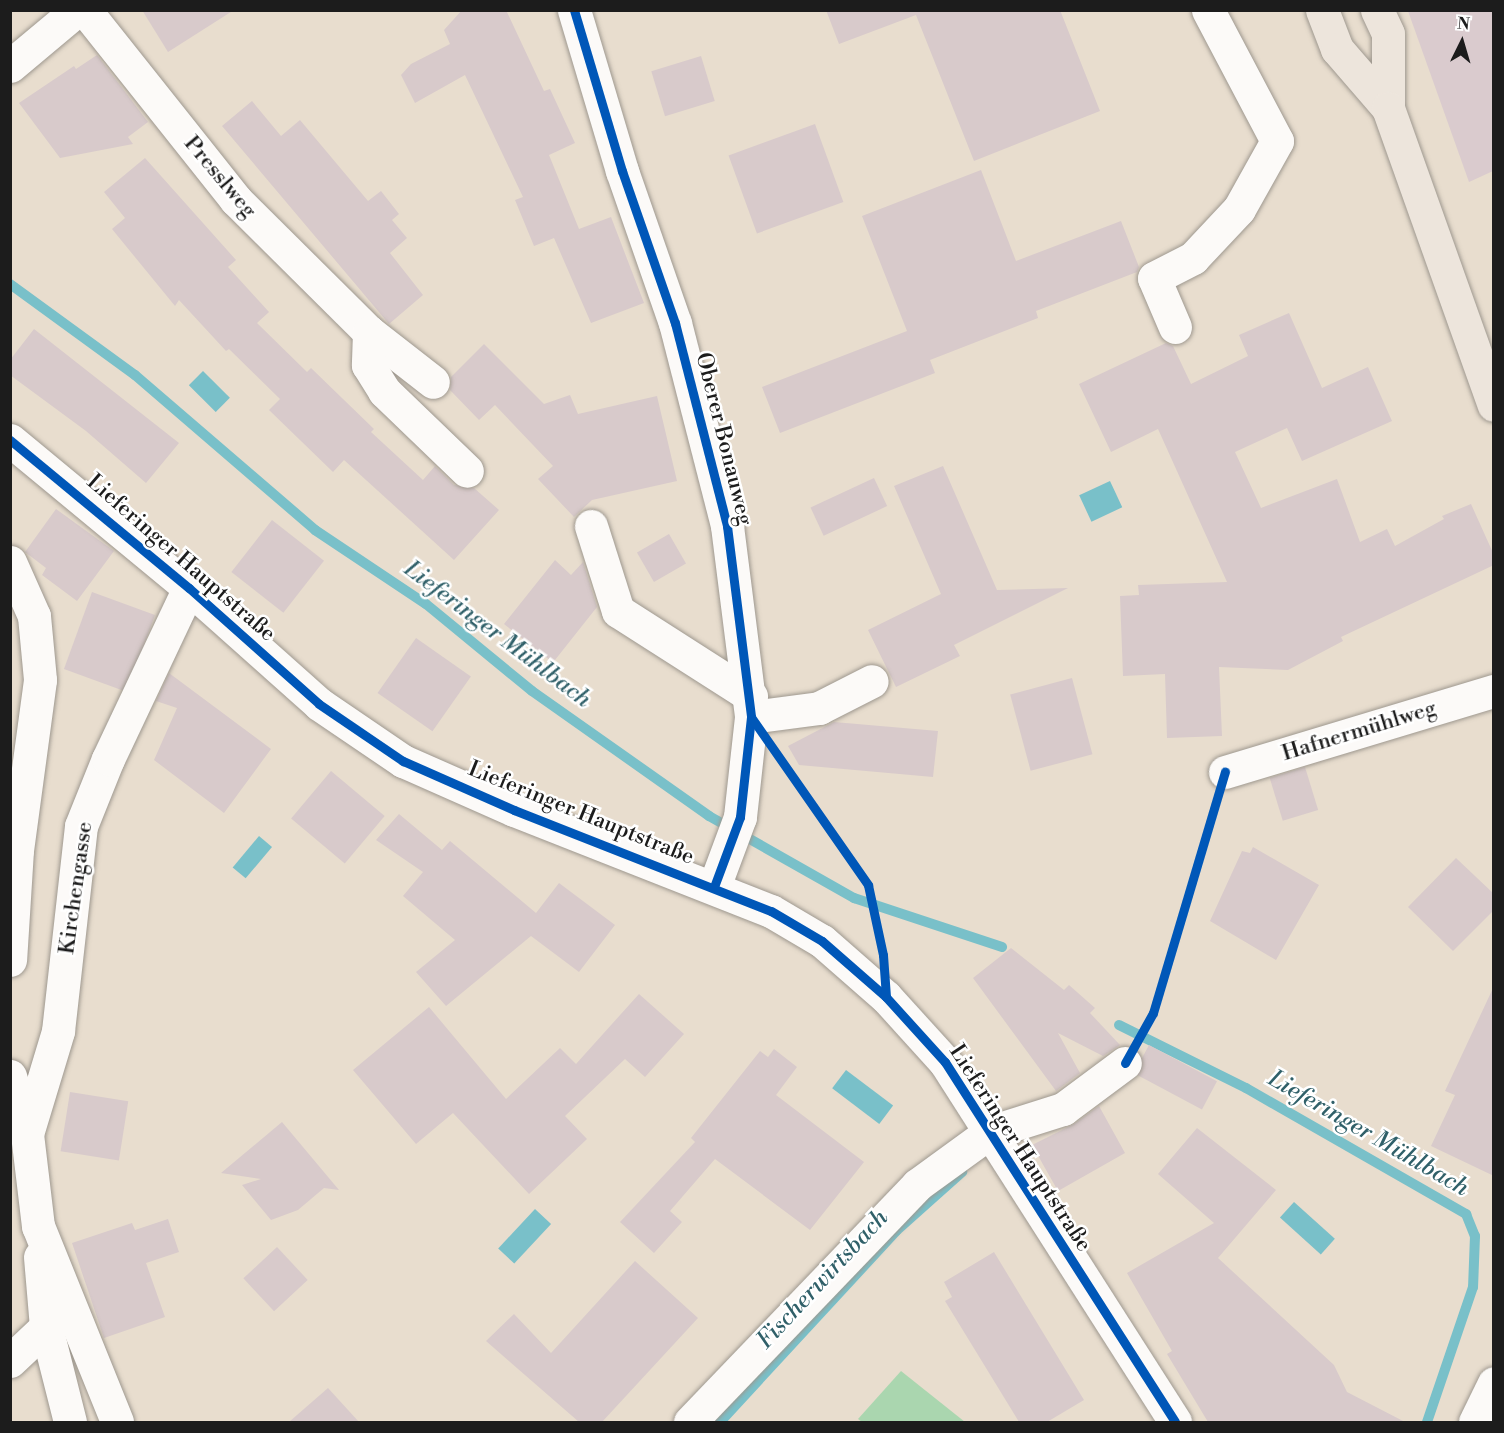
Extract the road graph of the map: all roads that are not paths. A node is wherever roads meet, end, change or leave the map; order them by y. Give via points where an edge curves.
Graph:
1 (77, 10) edge
2 (85, 10) edge
3 (574, 10) edge
4 (1208, 10) edge
5 (1322, 10) edge
6 (1377, 10) edge
7 (10, 66) edge
8 (1388, 108) junction
9 (1175, 327) dead end
10 (369, 332) junction
11 (433, 382) dead end
12 (1494, 405) edge
13 (10, 440) edge
14 (467, 471) dead end
15 (591, 526) dead end
16 (10, 562) edge
17 (189, 588) junction
18 (872, 681) dead end
19 (1494, 691) edge
20 (751, 707) junction
21 (1225, 772) dead end
22 (714, 887) junction
23 (10, 960) edge
24 (1125, 1063) dead end
25 (10, 1076) edge
26 (990, 1132) junction
27 (27, 1134) junction
28 (38, 1226) junction
29 (46, 1327) junction
30 (10, 1361) edge
31 (1494, 1383) edge
32 (70, 1422) edge
33 (117, 1422) edge
34 (690, 1422) edge
35 (1175, 1422) edge
36 (1475, 1422) edge

1 - 7 street
2 - 10 street, Presslweg via 236,200
3 - 20 street, Oberer Bonauweg via 622,171 675,323 712,462 727,526
4 - 9 street via 1276,141 1239,209 1193,258 1154,279
5 - 8 main road via 1337,49
6 - 8 main road via 1388,34
8 - 12 main road
10 - 11 street, Presslweg
10 - 14 street via 368,365 384,391
13 - 17 street, Lieferinger Hauptstraße
15 - 20 street via 618,611
16 - 23 street via 34,616 40,680 17,850
17 - 22 street, Lieferinger Hauptstraße via 320,704 403,762 514,810
17 - 27 street, Kirchengasse via 108,759 81,826 58,1031
18 - 20 street via 819,708
19 - 21 street, Hafnermühlweg
20 - 22 street, Oberer Bonauweg via 740,817
22 - 26 street, Lieferinger Hauptstraße via 771,911 830,948 886,998 945,1062
24 - 26 street via 1063,1109
25 - 27 street, Kirchengasse
26 - 34 street via 917,1185
26 - 35 street, Lieferinger Hauptstraße via 1068,1260
27 - 28 street, Kirchengasse
28 - 29 street, Kirchengasse
28 - 33 street, Kirchengasse
29 - 30 street
29 - 32 street, Kirchengasse
31 - 36 street

